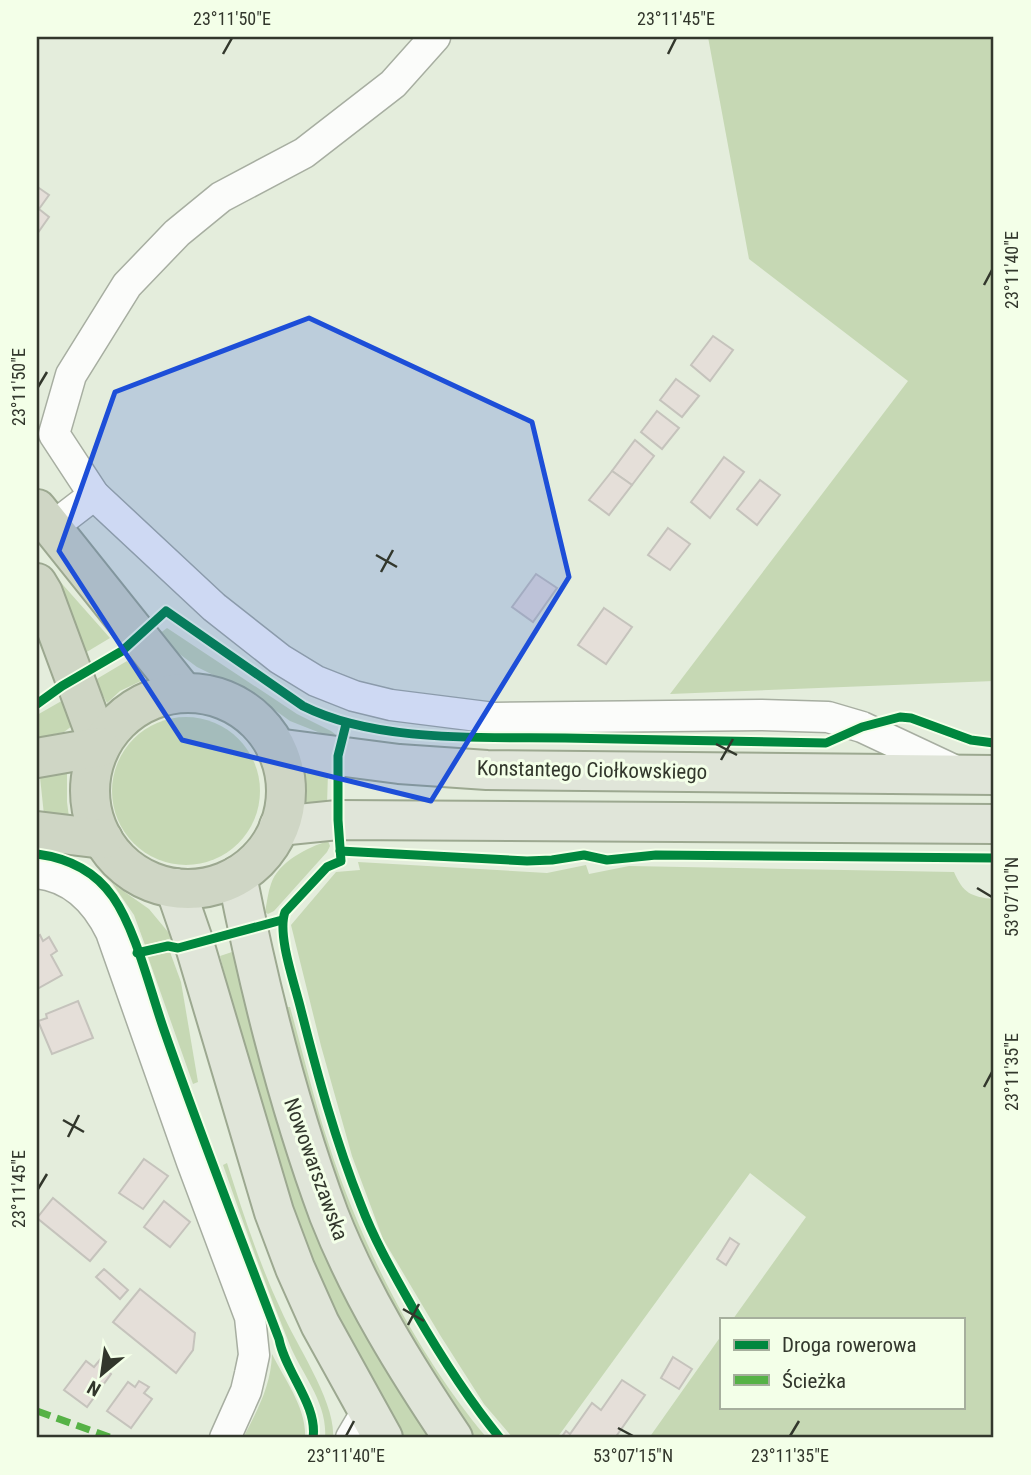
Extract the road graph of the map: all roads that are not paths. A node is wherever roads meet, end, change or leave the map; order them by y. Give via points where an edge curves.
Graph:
1 (435, 37) edge
2 (94, 495) junction
3 (44, 519) edge
4 (37, 583) edge
5 (184, 693) junction
6 (100, 747) junction
7 (276, 748) junction
8 (37, 758) edge
9 (980, 775) edge
10 (994, 824) edge
11 (279, 826) junction
12 (37, 831) edge
13 (103, 839) junction
14 (37, 873) edge
15 (237, 876) junction
16 (175, 888) junction
17 (367, 1429) edge
18 (225, 1438) edge
19 (453, 1438) edge

1 - 2 lane via 393,84 304,153 221,197 177,233 127,285 71,375 54,434
2 - 3 lane
2 - 9 lane via 214,607 279,659 354,696 494,718 828,717
3 - 5 highway
4 - 6 highway
5 - 6 highway via 134,709
5 - 7 highway via 228,701 264,729
6 - 8 highway
6 - 13 highway via 90,793 93,817
7 - 9 main road, Konstantego Ciołkowskiego via 487,770
7 - 11 highway via 286,787
10 - 11 main road via 338,820
11 - 15 highway via 269,846
12 - 13 highway
13 - 16 highway via 133,872
14 - 18 lane via 65,880 81,890 111,932 250,1317 254,1355 246,1391
15 - 16 highway via 218,885
15 - 19 main road, Nowowarszawska via 278,1056 330,1217 375,1313
16 - 17 main road via 286,1246

